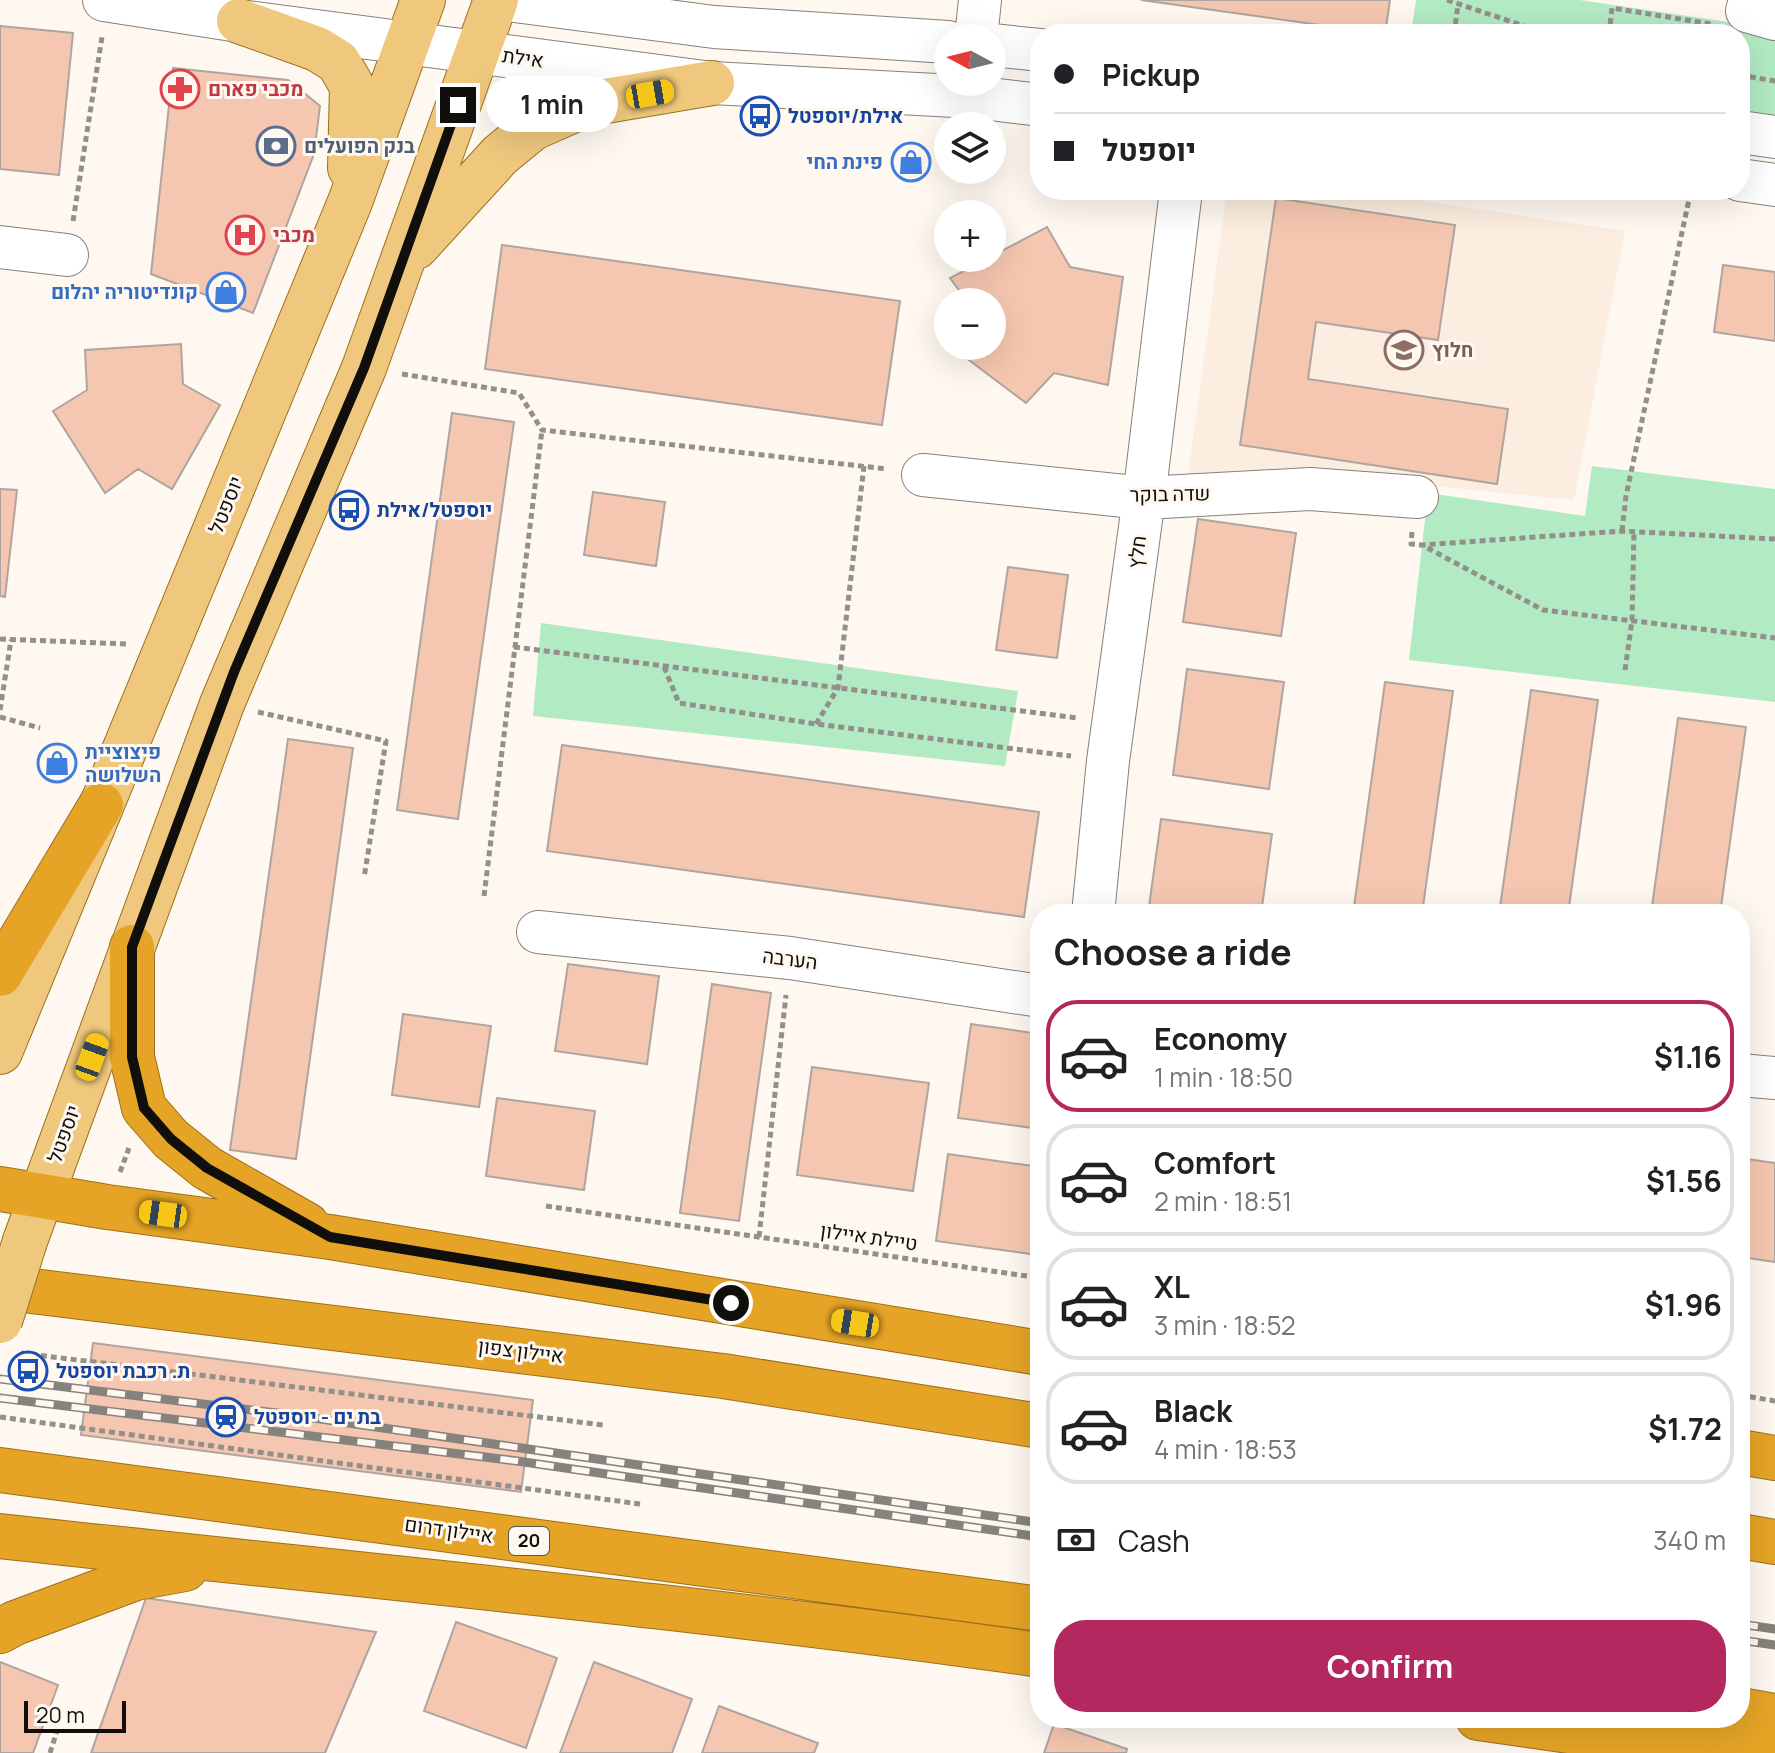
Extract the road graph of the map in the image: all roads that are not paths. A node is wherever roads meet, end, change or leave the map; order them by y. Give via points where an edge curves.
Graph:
1 (106, 0) edge
2 (423, 0) edge
3 (496, 0) edge
4 (508, 0) edge
5 (980, 0) edge
6 (239, 21) junction
7 (977, 24) edge
8 (934, 41) edge
9 (409, 43) junction
10 (1006, 46) edge
11 (1030, 49) edge
12 (477, 52) junction
13 (712, 83) junction
14 (1030, 104) edge
15 (1750, 133) edge
16 (1775, 137) edge
17 (1750, 181) edge
18 (1775, 185) edge
19 (1180, 200) edge
20 (350, 202) junction
21 (0, 247) edge
22 (67, 255) road end
23 (401, 263) junction
24 (923, 475) dead end
25 (1417, 497) dead end
26 (1144, 498) junction
27 (101, 805) junction
28 (1094, 904) edge
29 (538, 932) dead end
30 (132, 947) junction
31 (0, 974) edge
32 (1030, 994) edge
33 (0, 1052) edge
34 (1750, 1076) edge
35 (1775, 1078) edge
36 (21, 1193) edge
37 (330, 1237) junction
38 (0, 1287) edge
39 (8, 1337) edge
40 (1030, 1351) edge
41 (1030, 1424) edge
42 (1750, 1454) edge
43 (1775, 1458) edge
44 (0, 1470) edge
45 (0, 1536) edge
46 (1750, 1538) edge
47 (1775, 1542) edge
48 (226, 1561) junction
49 (1030, 1608) edge
50 (0, 1631) edge
51 (1030, 1654) edge
52 (1750, 1712) edge
53 (1775, 1716) edge
54 (1548, 1728) edge
55 (1775, 1750) edge

1 - 6 street, אילת
2 - 9 main road, יוספטל
3 - 12 main road, יוספטל
4 - 8 street via 714,27
5 - 7 street
6 - 9 street, אילת
6 - 20 main road via 338,62 352,86
9 - 12 street, אילת
9 - 20 main road, יוספטל
10 - 11 street
12 - 13 street, אילת
12 - 23 main road, יוספטל
13 - 14 street, אילת
13 - 23 main road via 588,104 533,128 500,155
15 - 16 street
17 - 18 street
19 - 26 street, חלץ
20 - 27 main road, יוספטל
21 - 22 street
23 - 30 main road, יוספטל via 364,368 222,704
24 - 26 street, שדה בוקר
25 - 26 street, שדה בוקר via 1310,489
26 - 28 street, חלץ
27 - 31 highway
27 - 33 main road, יוספטל
29 - 32 street, הערבה via 790,958
30 - 36 main road, יוספטל
30 - 37 highway via 132,1057 144,1108 207,1168
34 - 35 street
36 - 37 highway
36 - 39 main road, יוספטל, bridge via 25,1241
37 - 40 highway
38 - 41 highway, איילון צפון via 723,1376
42 - 43 highway
44 - 49 highway, איילון דרום / 20
45 - 48 highway
46 - 47 highway
48 - 50 highway via 136,1578
48 - 51 highway
52 - 53 highway
54 - 55 highway

